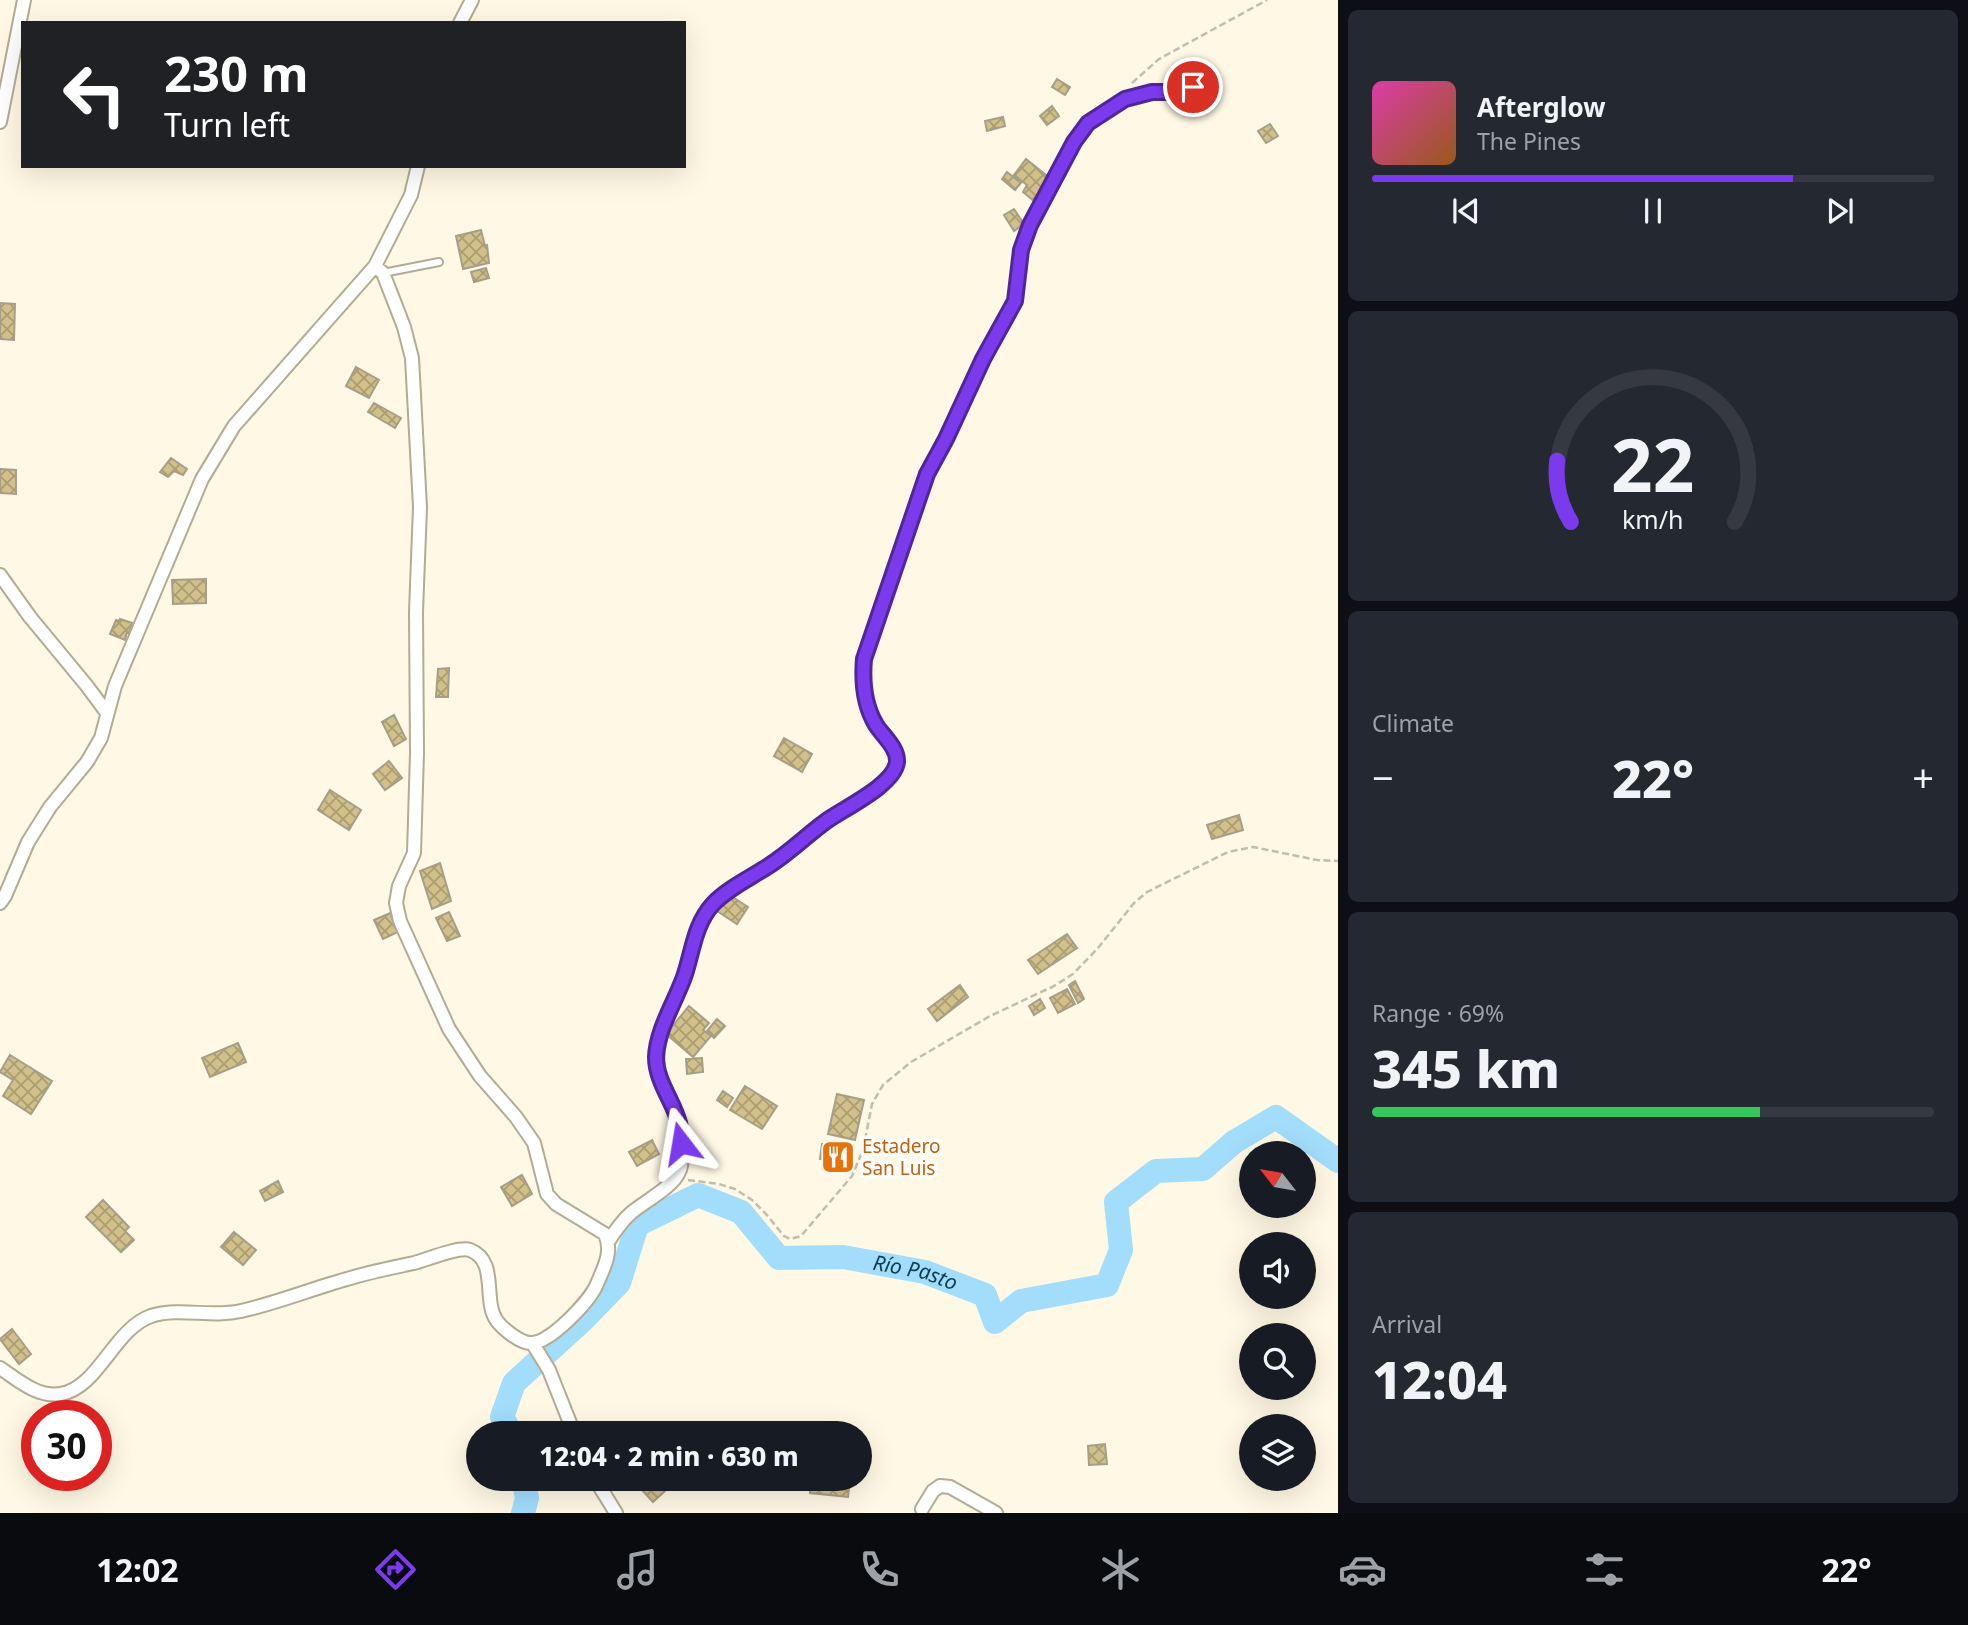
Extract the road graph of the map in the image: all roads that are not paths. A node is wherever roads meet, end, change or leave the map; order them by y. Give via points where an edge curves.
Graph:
1 (24, 0) edge
2 (472, 0) edge
3 (461, 21) edge
4 (1193, 87) dead end
5 (0, 122) edge
6 (418, 168) edge
7 (439, 262) dead end
8 (379, 270) junction
9 (0, 575) edge
10 (107, 713) junction
11 (0, 903) edge
12 (608, 1242) junction
13 (536, 1348) junction
14 (0, 1368) edge
15 (569, 1421) edge
16 (602, 1491) edge
17 (922, 1509) dead end
18 (616, 1513) edge
19 (996, 1513) edge

1 - 5 street
2 - 3 street
4 - 12 street via 1125,99 1088,123 1030,225 1021,250 1015,301 927,474 864,659 862,682 868,706 895,751 894,769 876,789 722,896 703,918 656,1055 658,1074 680,1126 679,1173 629,1214
6 - 8 street
7 - 8 lane
8 - 10 street via 234,426 202,479
8 - 12 street via 412,358 420,507 414,853 399,886 400,920 449,1029 534,1143 547,1194 605,1234
9 - 10 street
10 - 11 street via 101,738 28,842
12 - 13 street via 608,1259 595,1289
13 - 14 street via 497,1321 491,1310 485,1265 468,1250 458,1250 238,1312 171,1312 150,1317 114,1346 93,1374 73,1391 60,1395 43,1394
13 - 15 street
16 - 18 street
17 - 19 street via 940,1486

